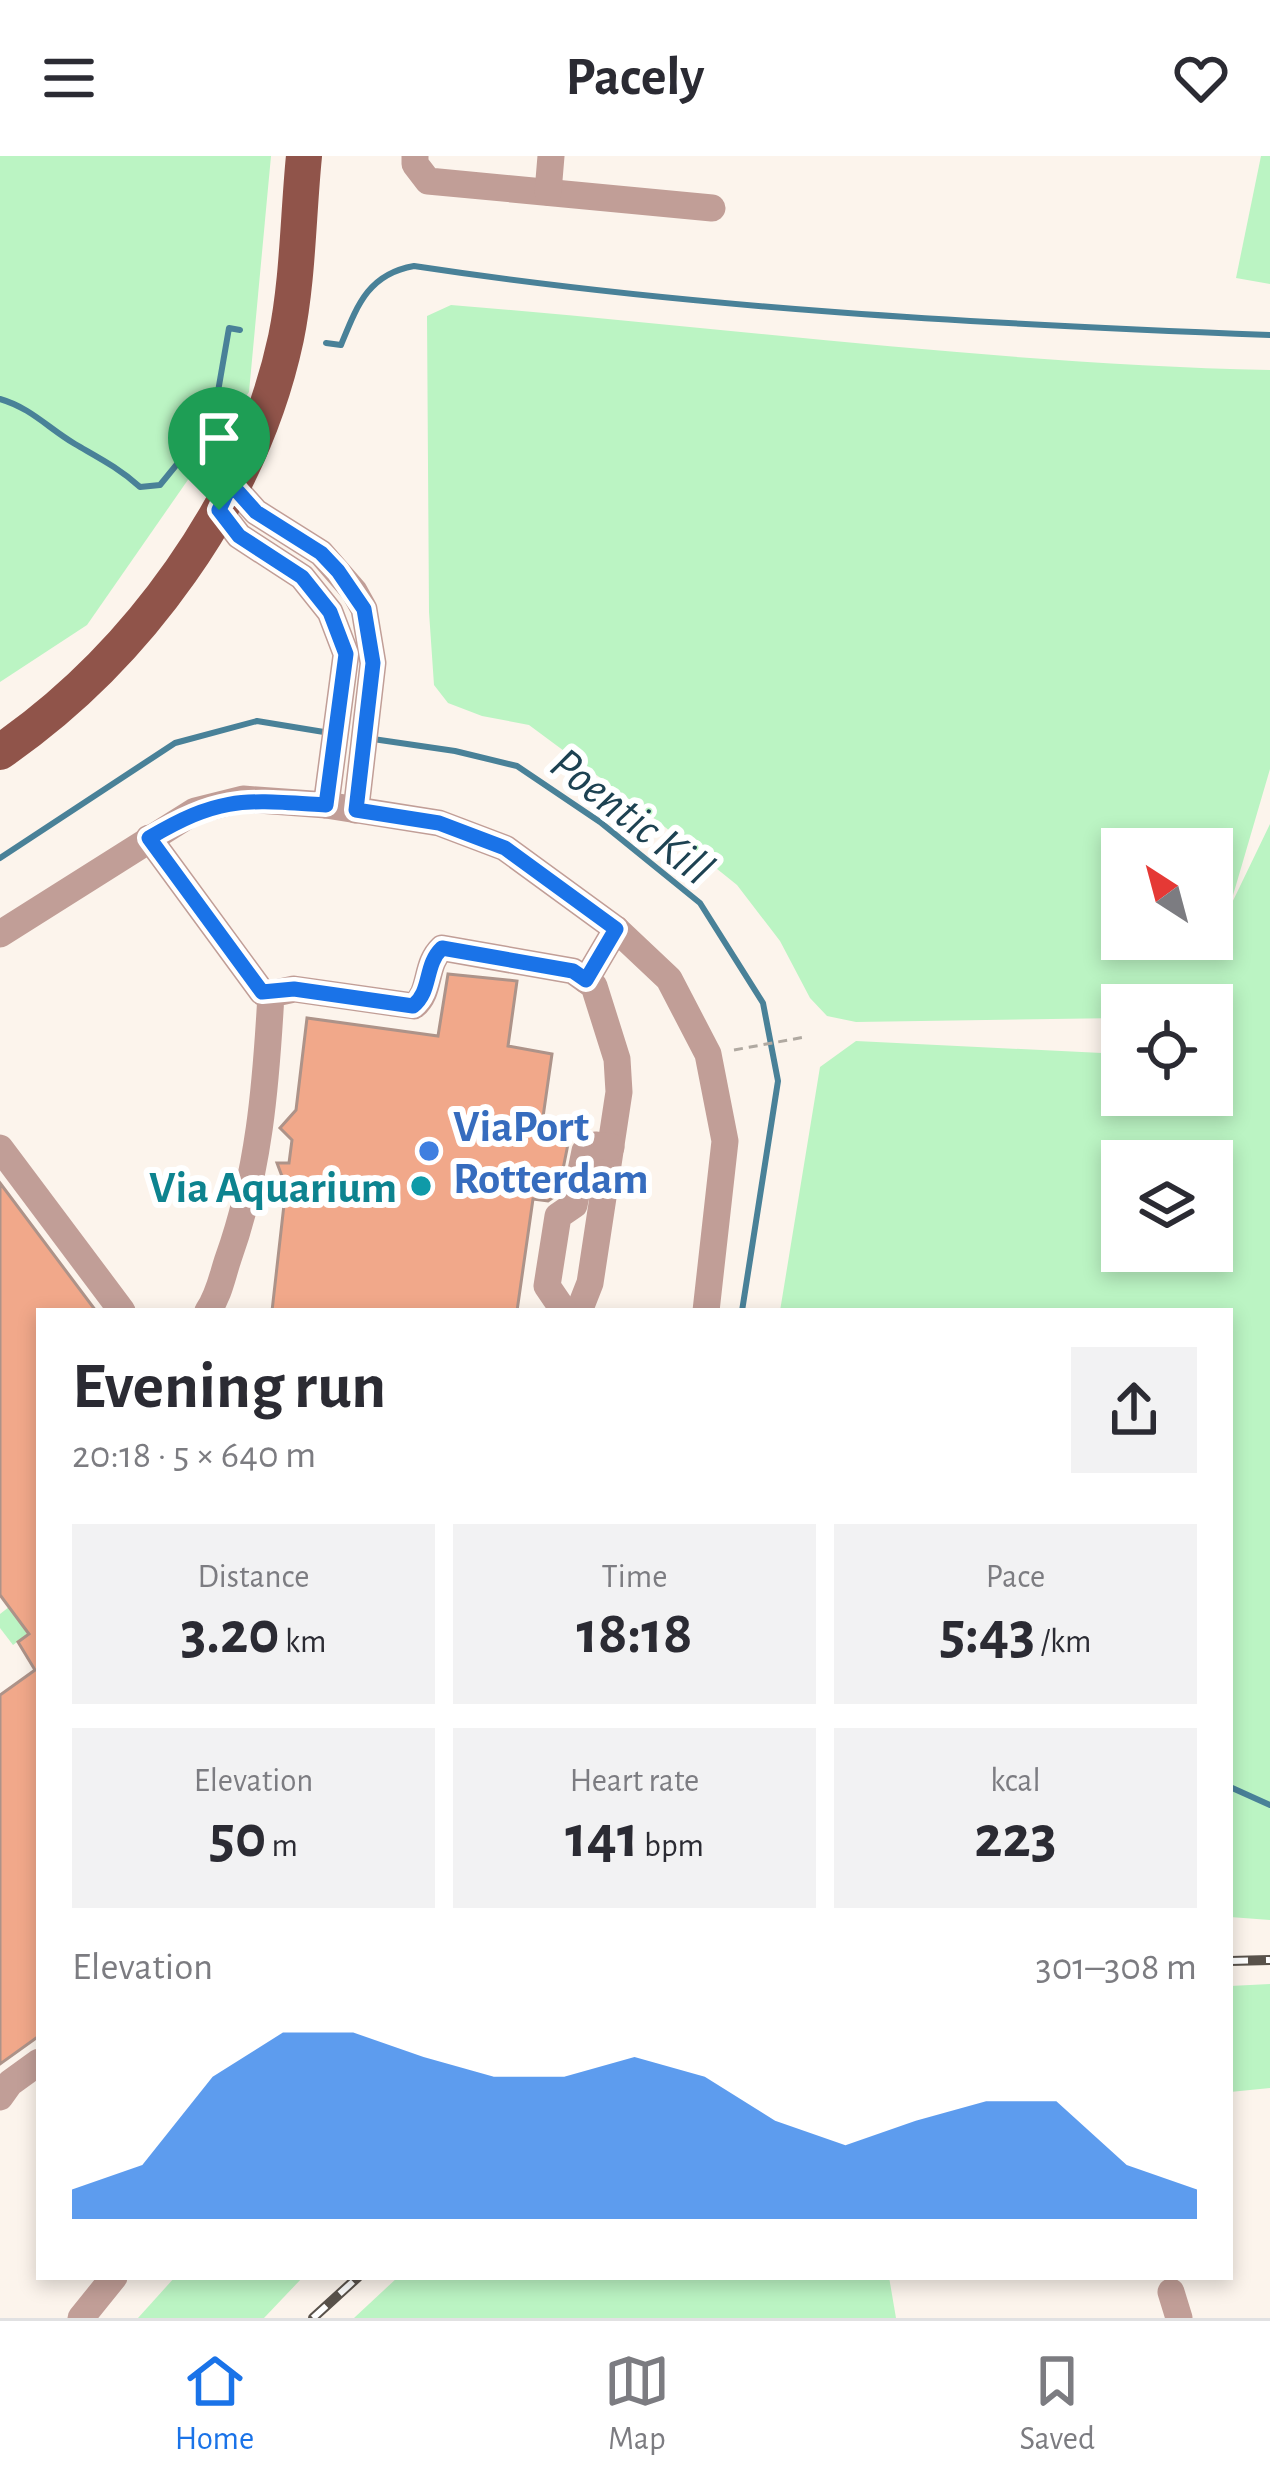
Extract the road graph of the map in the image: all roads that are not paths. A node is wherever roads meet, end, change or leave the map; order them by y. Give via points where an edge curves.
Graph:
1 (304, 156) edge
2 (415, 156) edge
3 (551, 156) edge
4 (548, 192) junction
5 (712, 208) dead end
6 (225, 497) junction
7 (354, 705) junction
8 (0, 752) edge
9 (326, 805) junction
10 (356, 810) junction
11 (149, 838) junction
12 (616, 929) junction
13 (0, 934) edge
14 (586, 980) junction
15 (271, 994) junction
16 (611, 1147) junction
17 (0, 1148) edge
18 (120, 1308) edge
19 (210, 1308) edge
20 (562, 1308) edge
21 (580, 1308) edge
22 (706, 1308) edge
23 (36, 2064) edge
24 (0, 2097) edge
25 (112, 2280) edge
26 (81, 2318) edge

1 - 6 main road via 286,337 259,428
2 - 4 lane via 428,181
3 - 4 lane
4 - 5 lane
6 - 7 lane via 239,536 302,577 330,612
6 - 8 main road via 163,594 94,674
7 - 9 lane
7 - 10 lane
9 - 10 lane
9 - 11 lane via 243,800 195,811
10 - 12 lane via 439,823 505,848
11 - 13 lane
11 - 15 lane
12 - 14 lane
12 - 22 lane via 669,980 708,1054 725,1141
14 - 15 lane via 442,948 413,1006 294,989
14 - 16 lane via 619,1070
15 - 19 lane via 258,1152 243,1222
16 - 20 lane via 585,1151 574,1204 558,1216 547,1286
16 - 21 lane
17 - 18 lane
23 - 24 lane
25 - 26 lane

